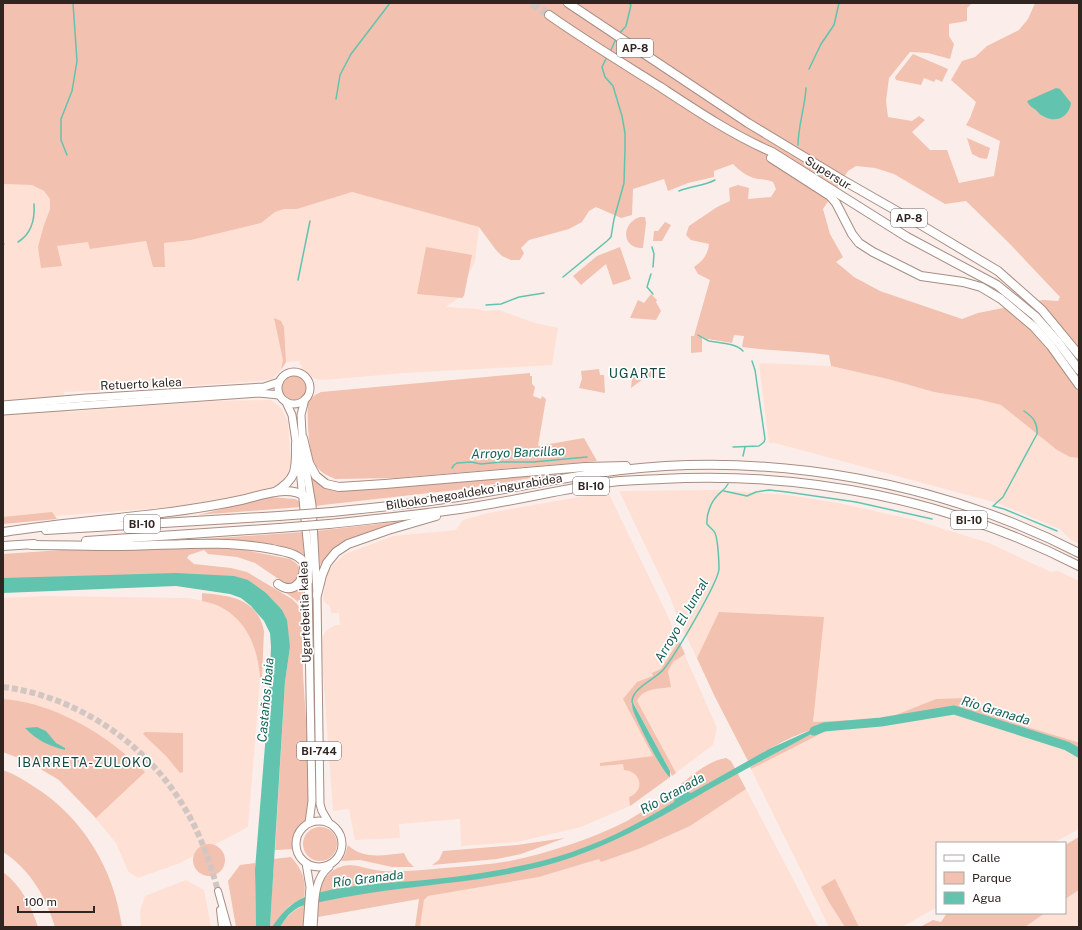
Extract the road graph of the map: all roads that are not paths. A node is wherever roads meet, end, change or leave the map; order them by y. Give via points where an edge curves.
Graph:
1 (568, 3) edge
2 (549, 15) tunnel mouth
3 (831, 193) junction
4 (1079, 355) edge
5 (1079, 370) edge
6 (279, 382) junction
7 (1079, 385) edge
8 (279, 395) junction
9 (305, 399) junction
10 (286, 402) junction
11 (3, 405) edge
12 (3, 411) edge
13 (303, 438) junction
14 (296, 444) junction
15 (663, 467) junction
16 (273, 493) junction
17 (302, 495) junction
18 (460, 509) junction
19 (312, 518) junction
20 (4, 532) edge
21 (31, 545) junction
22 (3, 546) edge
23 (1079, 553) edge
24 (304, 563) junction
25 (1079, 566) edge
26 (308, 581) junction
27 (278, 584) dead end
28 (317, 595) junction
29 (309, 823) junction
30 (329, 823) junction
31 (306, 864) junction
32 (333, 864) junction
33 (314, 888) junction
34 (222, 927) edge
35 (228, 927) edge
36 (307, 927) edge
37 (313, 927) edge

1 - 4 highway, Supersur / AP-8 via 748,123 998,271 1042,310
2 - 3 highway, AP-8
3 - 5 highway, Supersur / AP-8 via 906,237 997,285 1035,316
3 - 7 highway, AP-8 via 859,243 921,276 981,287 1001,299 1034,327
6 - 8 main road
6 - 9 main road via 289,372 302,374 309,384 309,394
6 - 11 main road, Retuerto kalea via 264,387
8 - 10 main road
8 - 12 main road, Retuerto kalea via 259,393
9 - 10 main road via 298,403
9 - 13 main road, Ugartebeitia kalea / BI-744 via 301,415
10 - 14 main road, Ugartebeitia kalea / BI-744 via 292,415
13 - 15 highway via 309,463 316,476 326,484 339,487 585,467
13 - 19 main road, Ugartebeitia kalea / BI-744 via 302,451 311,494
14 - 16 highway via 292,478
14 - 17 main road, Ugartebeitia kalea / BI-744
15 - 20 highway, Bilboko hegoaldeko ingurabidea / BI-10, bridge via 623,470 449,498 332,512
15 - 23 highway, Bilboko hegoaldeko ingurabidea / BI-10 via 772,468 874,482 989,514
16 - 17 highway
16 - 20 highway via 206,507
17 - 19 highway via 308,500
17 - 26 main road, Ugartebeitia kalea / BI-744 via 309,560
18 - 21 highway, Bilboko hegoaldeko ingurabidea / BI-10, bridge via 329,524
18 - 25 highway, Bilboko hegoaldeko ingurabidea / BI-10 via 631,480 722,477 792,481 854,490 934,508 998,530
18 - 28 highway via 348,544 336,552 327,563
19 - 28 main road, Ugartebeitia kalea / BI-744
21 - 22 highway, Bilboko hegoaldeko ingurabidea / BI-10
21 - 24 highway via 237,544 290,553
24 - 26 highway
24 - 27 highway via 301,581 297,585 286,588
26 - 29 main road, Ugartebeitia kalea / BI-744 via 312,795
28 - 30 main road, Ugartebeitia kalea / BI-744 via 320,804
29 - 30 main road
29 - 31 main road, BI-744 via 300,832 296,845 299,856
30 - 32 main road, BI-744 via 338,830 342,840 342,850
31 - 32 main road via 321,868
31 - 33 main road, BI-744
32 - 33 main road, BI-744 via 323,871
33 - 36 main road, BI-744
33 - 37 main road, BI-744
34 - 35 main road via 218,891

